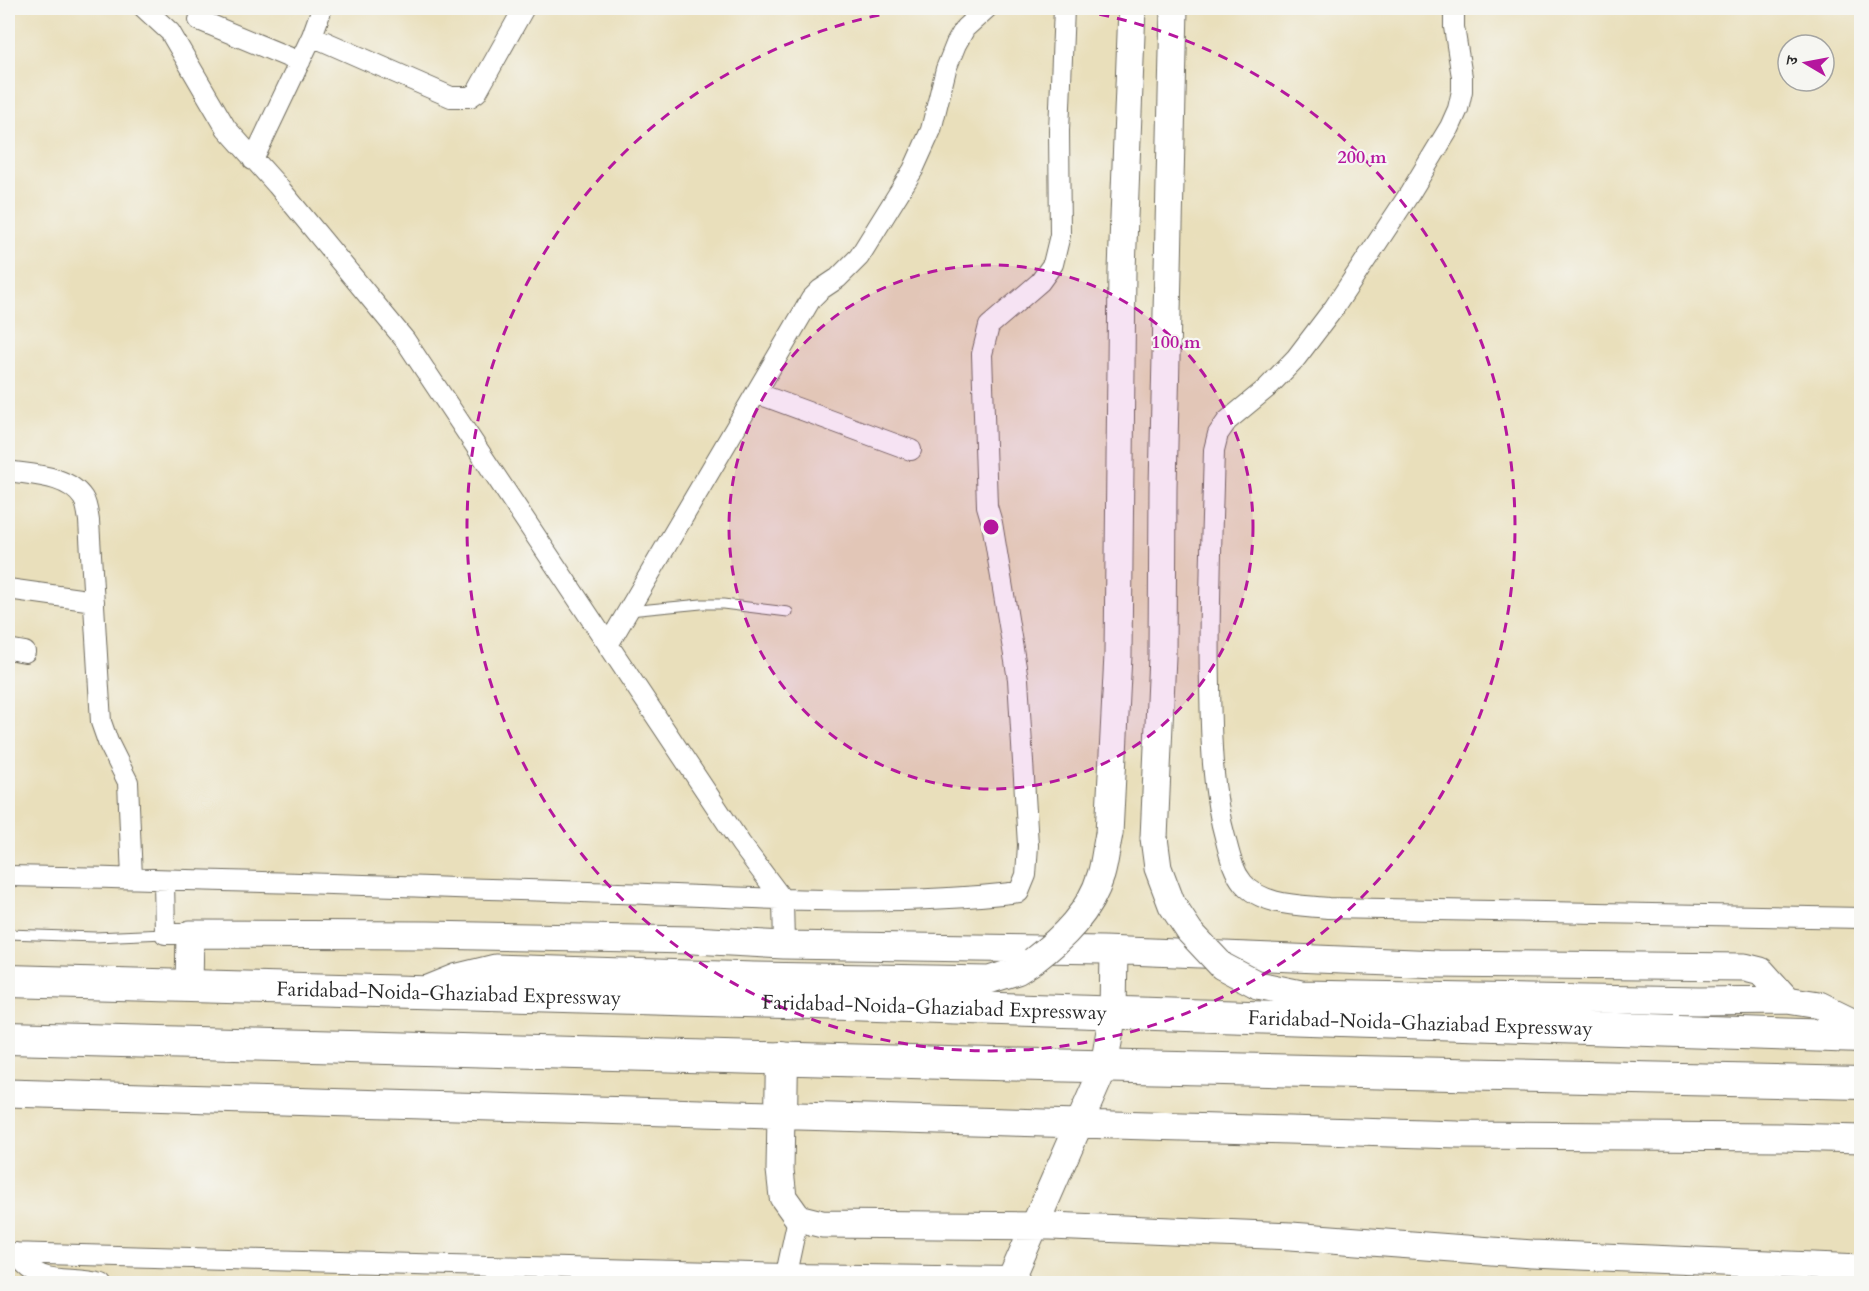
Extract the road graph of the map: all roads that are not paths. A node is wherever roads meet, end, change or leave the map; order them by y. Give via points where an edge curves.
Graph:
1 (144, 8) edge
2 (322, 8) edge
3 (524, 8) edge
4 (987, 8) edge
5 (1064, 8) edge
6 (1132, 8) edge
7 (1174, 8) edge
8 (1454, 8) edge
9 (203, 14) edge
10 (170, 32) junction
11 (312, 36) junction
12 (300, 62) junction
13 (253, 160) junction
14 (756, 393) junction
15 (911, 450) dead end
16 (8, 471) edge
17 (8, 589) edge
18 (94, 601) junction
19 (627, 611) junction
20 (788, 612) dead end
21 (608, 645) junction
22 (8, 876) edge
23 (132, 878) junction
24 (164, 880) junction
25 (783, 900) junction
26 (1862, 918) edge
27 (8, 933) edge
28 (177, 934) junction
29 (784, 945) junction
30 (1114, 951) junction
31 (1041, 955) junction
32 (8, 981) edge
33 (189, 986) junction
34 (420, 992) junction
35 (1787, 1000) junction
36 (1113, 1012) junction
37 (1862, 1026) edge
38 (1862, 1037) edge
39 (8, 1038) edge
40 (782, 1058) junction
41 (1104, 1067) junction
42 (1862, 1083) edge
43 (8, 1093) edge
44 (781, 1114) junction
45 (1078, 1124) junction
46 (1862, 1139) edge
47 (798, 1218) junction
48 (1033, 1226) junction
49 (12, 1253) edge
50 (1862, 1268) edge
51 (786, 1274) junction
52 (522, 1275) edge
53 (1010, 1280) edge
54 (102, 1284) edge

1 - 10 street
2 - 11 street
3 - 11 street via 477,92 470,97 451,97
4 - 14 street via 965,28 956,44 931,130 913,170 859,257 811,299
5 - 25 street via 1060,236 1053,264 1040,282 989,326 982,354 987,506 1018,679 1028,845 1026,875 1019,892 973,898
6 - 31 street, bridge via 1122,270 1118,656 1109,834 1101,875 1087,908
7 - 35 street, bridge via 1162,656 1154,838 1158,868 1172,905 1190,932 1222,966 1258,985 1301,994
8 - 26 street via 1462,92 1450,127 1334,308 1296,358 1227,421 1218,434 1214,450 1209,648 1211,740 1220,820 1234,870 1256,894 1283,903 1328,908
9 - 10 street
9 - 12 street
10 - 13 street via 226,128
11 - 12 street
12 - 13 street
13 - 21 street via 405,340
14 - 15 street
14 - 19 street
16 - 18 street via 65,483 85,500
17 - 18 street
18 - 23 street via 101,722 128,782
19 - 20 lane via 701,603
19 - 21 street
21 - 25 street
22 - 23 street
23 - 24 street
24 - 25 street
24 - 28 street
25 - 29 street
27 - 28 lane via 94,937
28 - 29 street via 428,935
28 - 33 street
29 - 31 street
30 - 31 street
30 - 35 street via 1438,964 1745,967 1761,971
30 - 36 street
31 - 34 street via 1017,971 989,980 495,968 458,976
32 - 33 main road, Faridabad-Noida-Ghaziabad Expressway
33 - 34 main road, Faridabad-Noida-Ghaziabad Expressway
34 - 36 main road, Faridabad-Noida-Ghaziabad Expressway
35 - 37 street via 1819,1005
36 - 38 main road, Faridabad-Noida-Ghaziabad Expressway
36 - 41 street
39 - 40 main road
40 - 41 main road
40 - 44 main road
41 - 42 main road
41 - 45 street
43 - 44 street
44 - 45 street
44 - 47 street via 783,1197
45 - 46 street via 1458,1135
45 - 48 street
47 - 48 street via 822,1224
47 - 51 street
48 - 50 street via 1291,1236 1532,1254
48 - 53 street
49 - 52 street
49 - 54 street via 26,1267 44,1276
51 - 52 street
51 - 53 street

